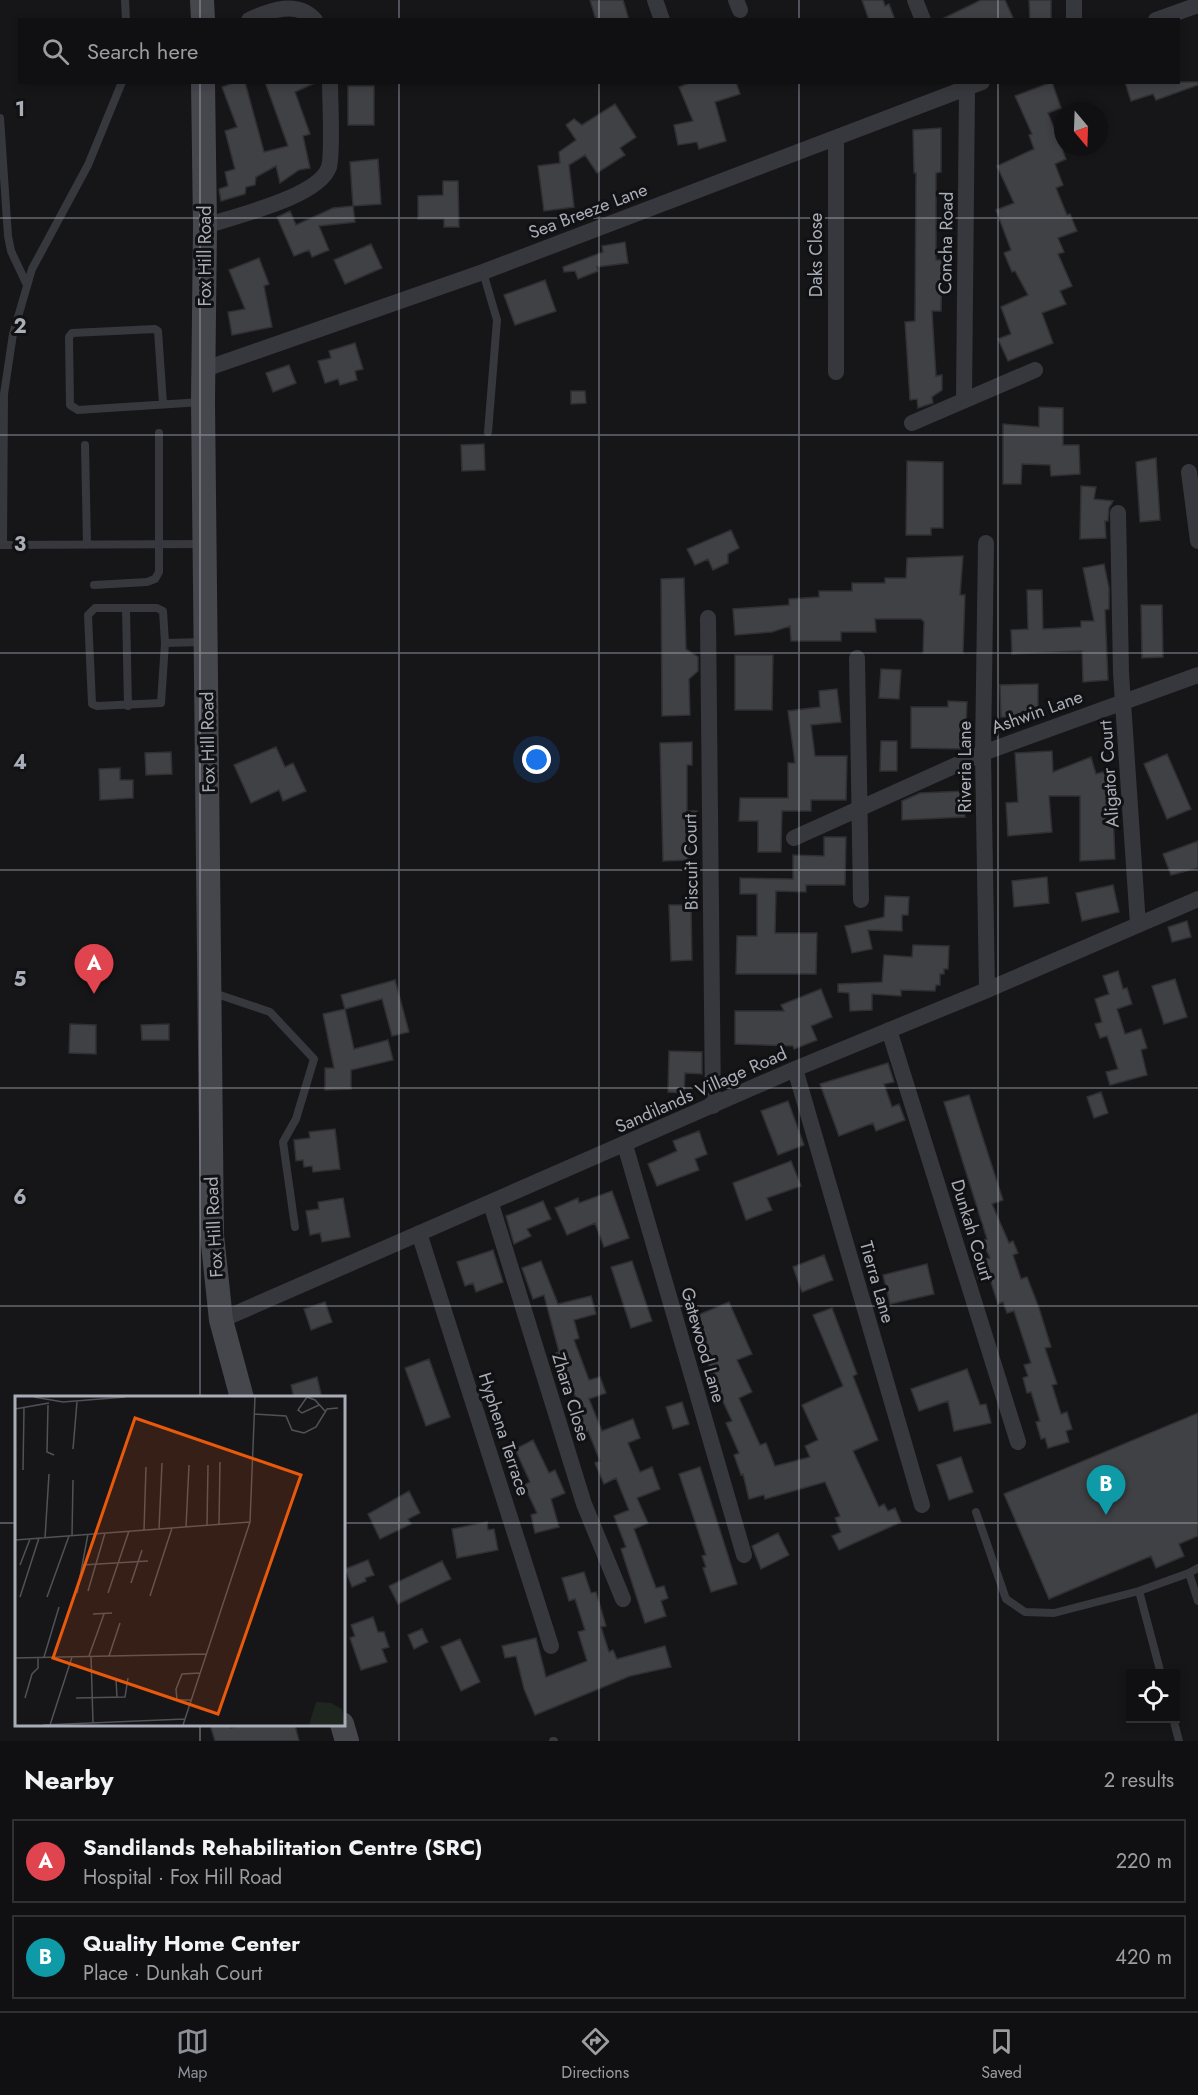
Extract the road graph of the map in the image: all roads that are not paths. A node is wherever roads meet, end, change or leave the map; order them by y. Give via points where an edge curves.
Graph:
1 (125, 0) edge
2 (202, 0) edge
3 (655, 0) edge
4 (915, 0) edge
5 (1074, 0) edge
6 (1198, 5) edge
7 (126, 18) edge
8 (202, 18) edge
9 (255, 18) edge
10 (313, 18) edge
11 (661, 18) edge
12 (921, 18) edge
13 (1074, 18) edge
14 (1162, 18) edge
15 (121, 84) edge
16 (203, 84) edge
17 (330, 84) edge
18 (975, 85) edge
19 (949, 88) edge
20 (0, 118) edge
21 (836, 138) junction
22 (206, 226) junction
23 (483, 272) junction
24 (27, 285) junction
25 (205, 369) junction
26 (1035, 370) dead end
27 (836, 372) dead end
28 (964, 399) junction
29 (203, 402) junction
30 (163, 404) junction
31 (912, 423) dead end
32 (488, 432) dead end
33 (159, 433) dead end
34 (85, 445) dead end
35 (1189, 472) dead end
36 (1118, 513) dead end
37 (1198, 541) edge
38 (159, 543) junction
39 (986, 543) dead end
40 (87, 544) junction
41 (206, 544) junction
42 (2, 545) edge
43 (94, 585) dead end
44 (126, 608) junction
45 (708, 618) dead end
46 (207, 642) junction
47 (165, 643) junction
48 (857, 658) dead end
49 (1198, 675) edge
50 (1124, 700) junction
51 (128, 706) junction
52 (983, 753) junction
53 (859, 809) junction
54 (794, 838) dead end
55 (1198, 899) edge
56 (861, 900) dead end
57 (1138, 925) junction
58 (987, 990) junction
59 (210, 992) junction
60 (889, 1030) junction
61 (795, 1069) junction
62 (713, 1106) junction
63 (625, 1145) junction
64 (491, 1204) junction
65 (294, 1227) dead end
66 (419, 1233) junction
67 (221, 1320) junction
68 (241, 1396) edge
69 (1018, 1442) dead end
70 (922, 1505) dead end
71 (976, 1512) dead end
72 (744, 1555) dead end
73 (1198, 1568) edge
74 (1189, 1573) junction
75 (1139, 1591) junction
76 (623, 1599) dead end
77 (1198, 1600) edge
78 (552, 1646) dead end
79 (1160, 1669) edge
80 (1174, 1723) edge
81 (342, 1726) edge
82 (347, 1741) edge
83 (1179, 1741) edge

1 - 7 lane
2 - 8 main road
3 - 11 street
4 - 12 street
5 - 13 street
6 - 14 street
9 - 10 street via 296,6 306,9
15 - 24 lane via 88,165
16 - 22 main road, Fox Hill Road
17 - 22 street via 329,166 321,180 303,192
18 - 19 street, Sea Breeze Lane
18 - 28 street, Concha Road
19 - 21 street, Sea Breeze Lane
20 - 24 lane via 9,244
21 - 23 street, Sea Breeze Lane
21 - 27 street, Daks Close
22 - 25 main road, Fox Hill Road
23 - 25 street, Sea Breeze Lane
23 - 32 lane via 497,321
24 - 42 lane via 13,334 4,394
25 - 29 main road, Fox Hill Road
26 - 28 street
28 - 31 street
29 - 30 lane
29 - 41 main road, Fox Hill Road
30 - 30 lane via 74,409 70,405 69,337 72,333 158,331
33 - 38 lane
34 - 40 lane
35 - 37 street
36 - 50 street, Aligator Court
38 - 40 lane
38 - 41 lane
38 - 43 lane via 159,572 155,579
39 - 52 street, Riveria Lane
40 - 42 lane
41 - 46 main road, Fox Hill Road
44 - 47 lane via 163,611
44 - 51 lane
44 - 51 lane via 95,608 88,615 92,704
45 - 62 street, Biscuit Court
46 - 47 lane
46 - 59 main road, Fox Hill Road
47 - 51 lane via 161,703
48 - 53 street
49 - 50 street, Ashwin Lane
50 - 52 street, Ashwin Lane
50 - 57 street, Aligator Court
52 - 53 street, Ashwin Lane
52 - 58 street, Riveria Lane
53 - 54 street, Ashwin Lane
53 - 56 street
55 - 57 street, Sandilands Village Road
57 - 58 street, Sandilands Village Road
58 - 60 street, Sandilands Village Road
59 - 65 lane via 270,1012 314,1059 296,1119 283,1142
59 - 67 main road, Fox Hill Road via 212,1236
60 - 61 street, Sandilands Village Road
60 - 69 street, Dunkah Court
61 - 62 street, Sandilands Village Road
61 - 70 street, Tierra Lane
62 - 63 street, Sandilands Village Road
63 - 64 street, Sandilands Village Road
63 - 72 street, Gatewood Lane
64 - 66 street, Sandilands Village Road
64 - 76 street, Zhara Close via 584,1504
66 - 67 street, Sandilands Village Road
66 - 78 street, Hyphena Terrace
67 - 68 main road, Fox Hill Road
71 - 75 lane via 1006,1599 1025,1612 1054,1613
73 - 74 lane
74 - 75 lane
74 - 77 lane
75 - 79 lane
80 - 83 lane
81 - 82 main road

